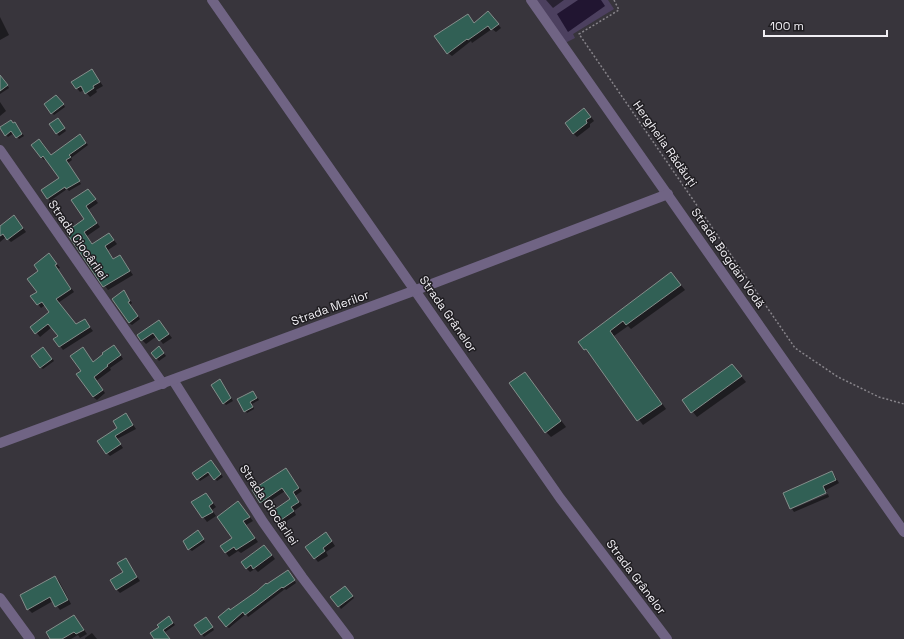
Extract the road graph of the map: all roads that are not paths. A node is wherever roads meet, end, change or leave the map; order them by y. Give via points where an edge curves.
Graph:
1 (212, 0) edge
2 (531, 0) edge
3 (0, 150) edge
4 (668, 194) junction
5 (416, 290) junction
6 (173, 380) junction
7 (162, 384) junction
8 (0, 443) edge
9 (904, 532) edge
10 (0, 598) edge
11 (30, 639) edge
12 (349, 639) edge
13 (667, 639) edge

1 - 5 street, Strada Grânelor
2 - 4 street, Strada Bogdan Vodă
3 - 7 street, Strada Ciocârliei
4 - 5 street, Strada Merilor
4 - 9 street, Strada Bogdan Vodă
5 - 6 street, Strada Merilor
5 - 13 street, Strada Grânelor via 560,498
6 - 7 street, Strada Merilor
6 - 12 street, Strada Ciocârliei via 263,522
7 - 8 street, Strada Merilor
10 - 11 street

